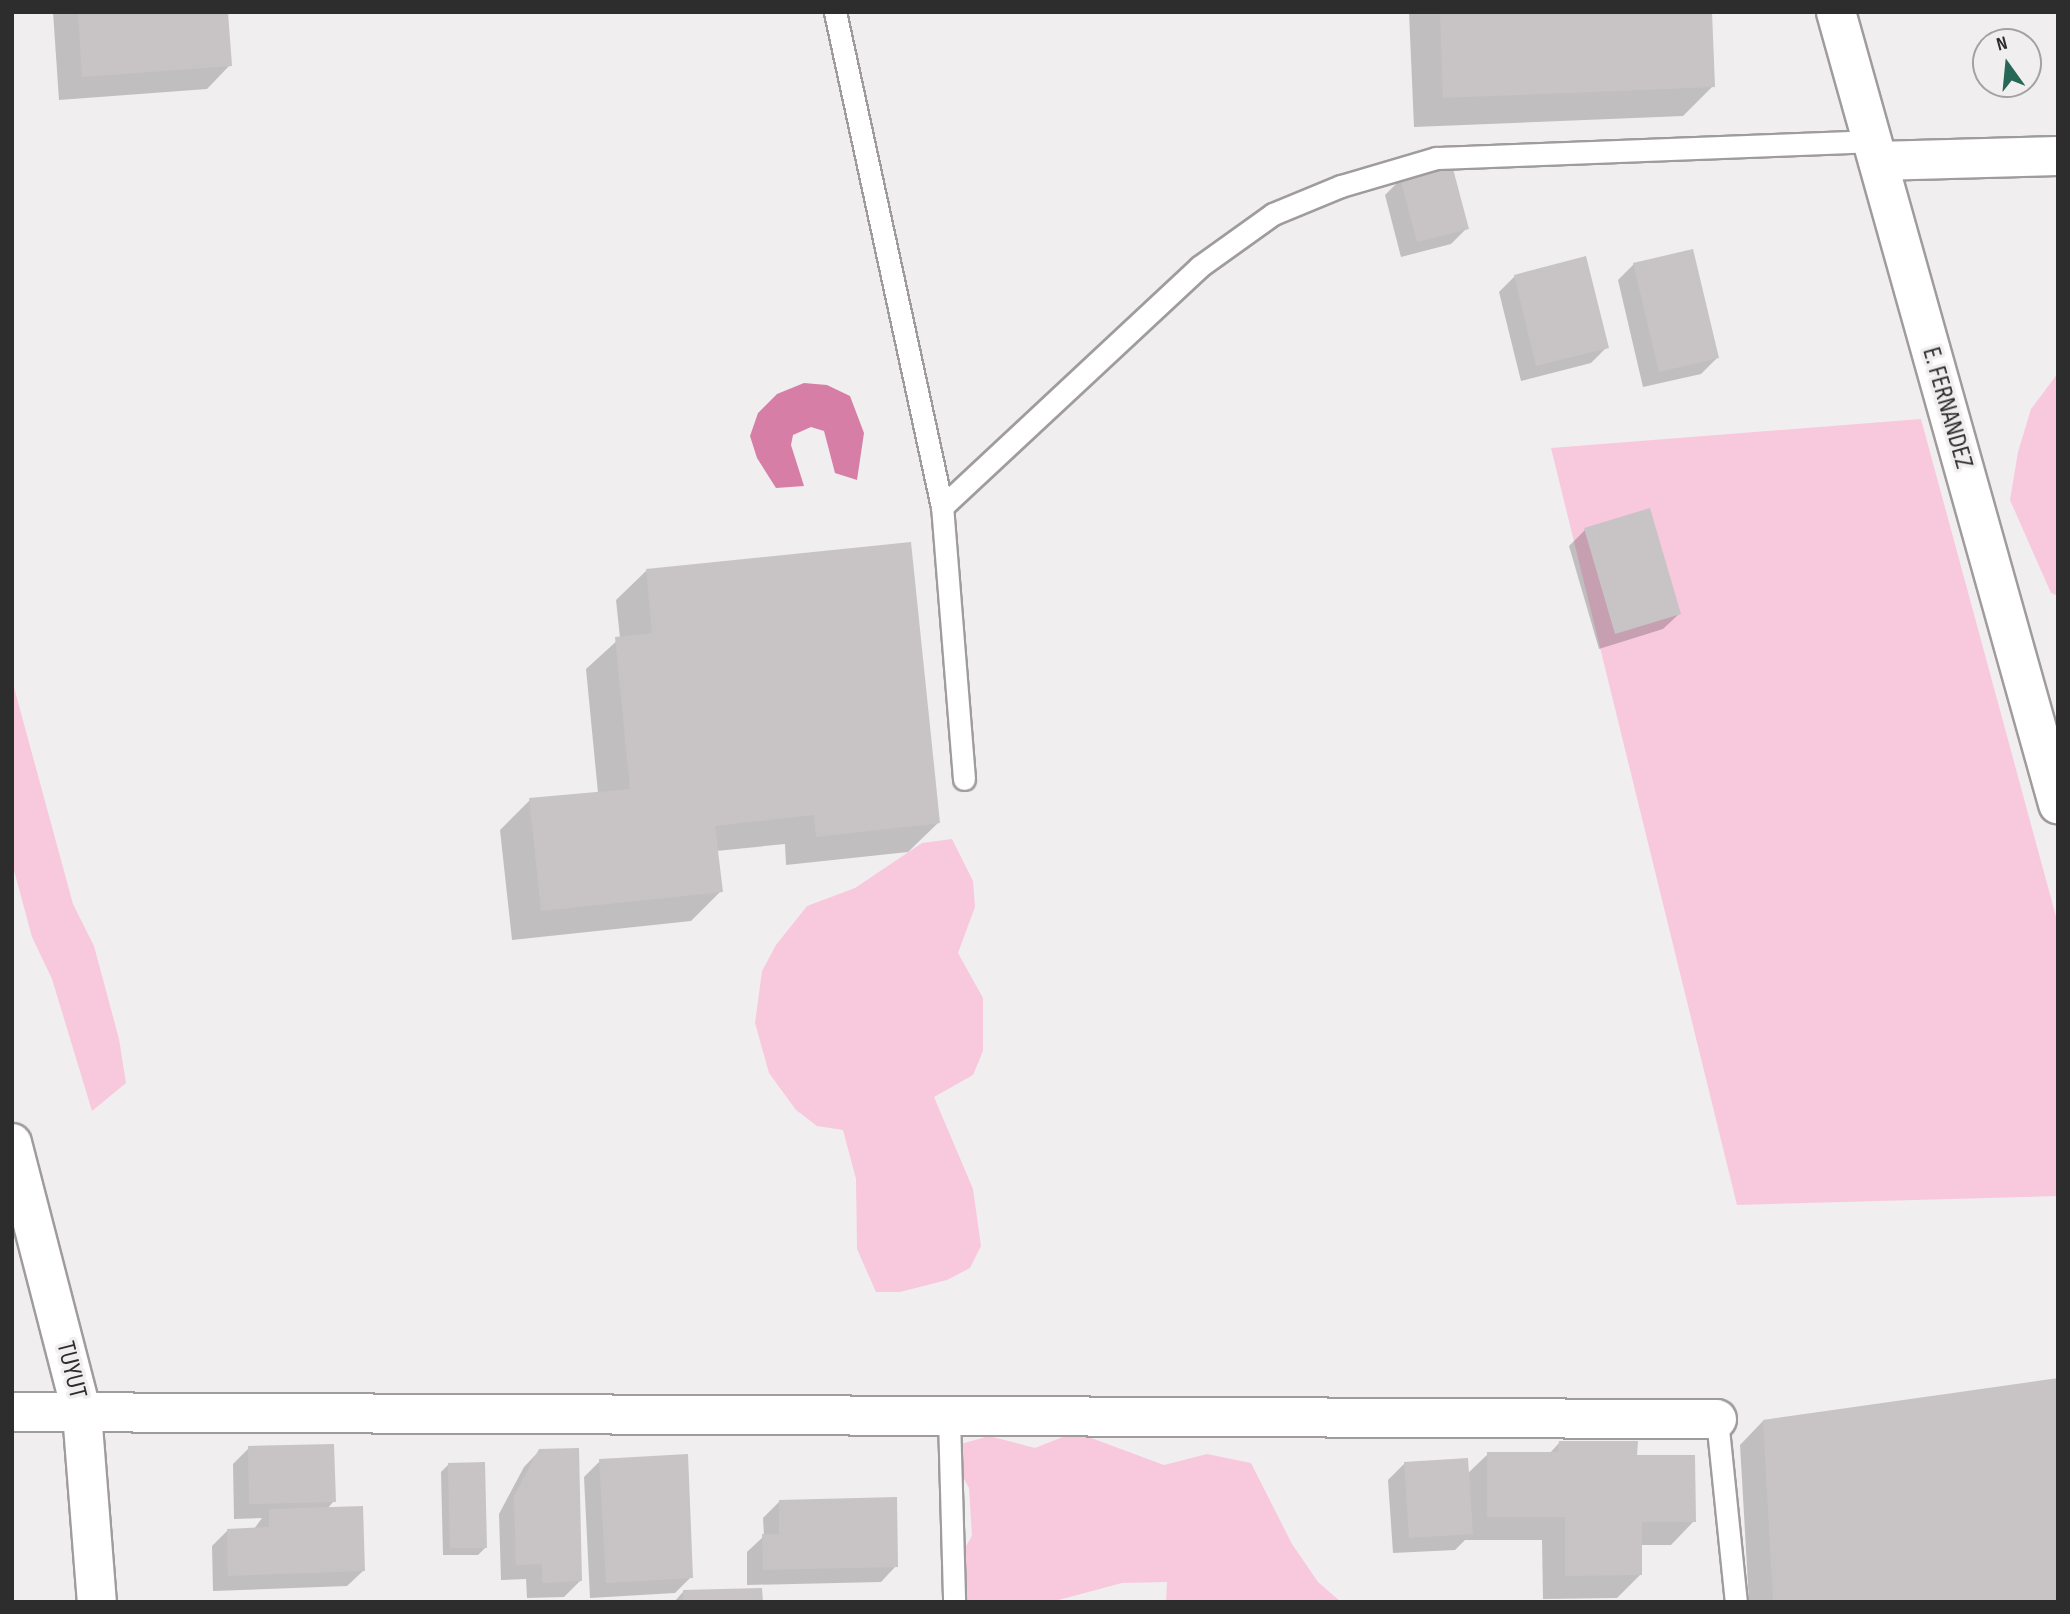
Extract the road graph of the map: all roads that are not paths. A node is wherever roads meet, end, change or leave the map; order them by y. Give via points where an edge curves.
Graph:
1 (835, 12) edge
2 (1836, 12) edge
3 (1875, 151) junction
4 (2058, 156) edge
5 (942, 507) junction
6 (964, 779) dead end
7 (2058, 804) edge
8 (12, 1143) edge
9 (12, 1412) edge
10 (82, 1413) junction
11 (949, 1418) junction
12 (1717, 1419) joint
13 (97, 1602) edge
14 (954, 1602) edge
15 (1736, 1602) edge

1 - 5 lane
2 - 3 street, E. FERNANDEZ
3 - 4 street
3 - 5 lane via 1436,158 1341,186 1273,214 1199,267
3 - 7 street, E. FERNANDEZ
5 - 6 lane
8 - 10 street, TUYUT
9 - 10 street
10 - 11 street
10 - 13 street, TUYUT
11 - 12 street
11 - 14 lane
12 - 15 lane

